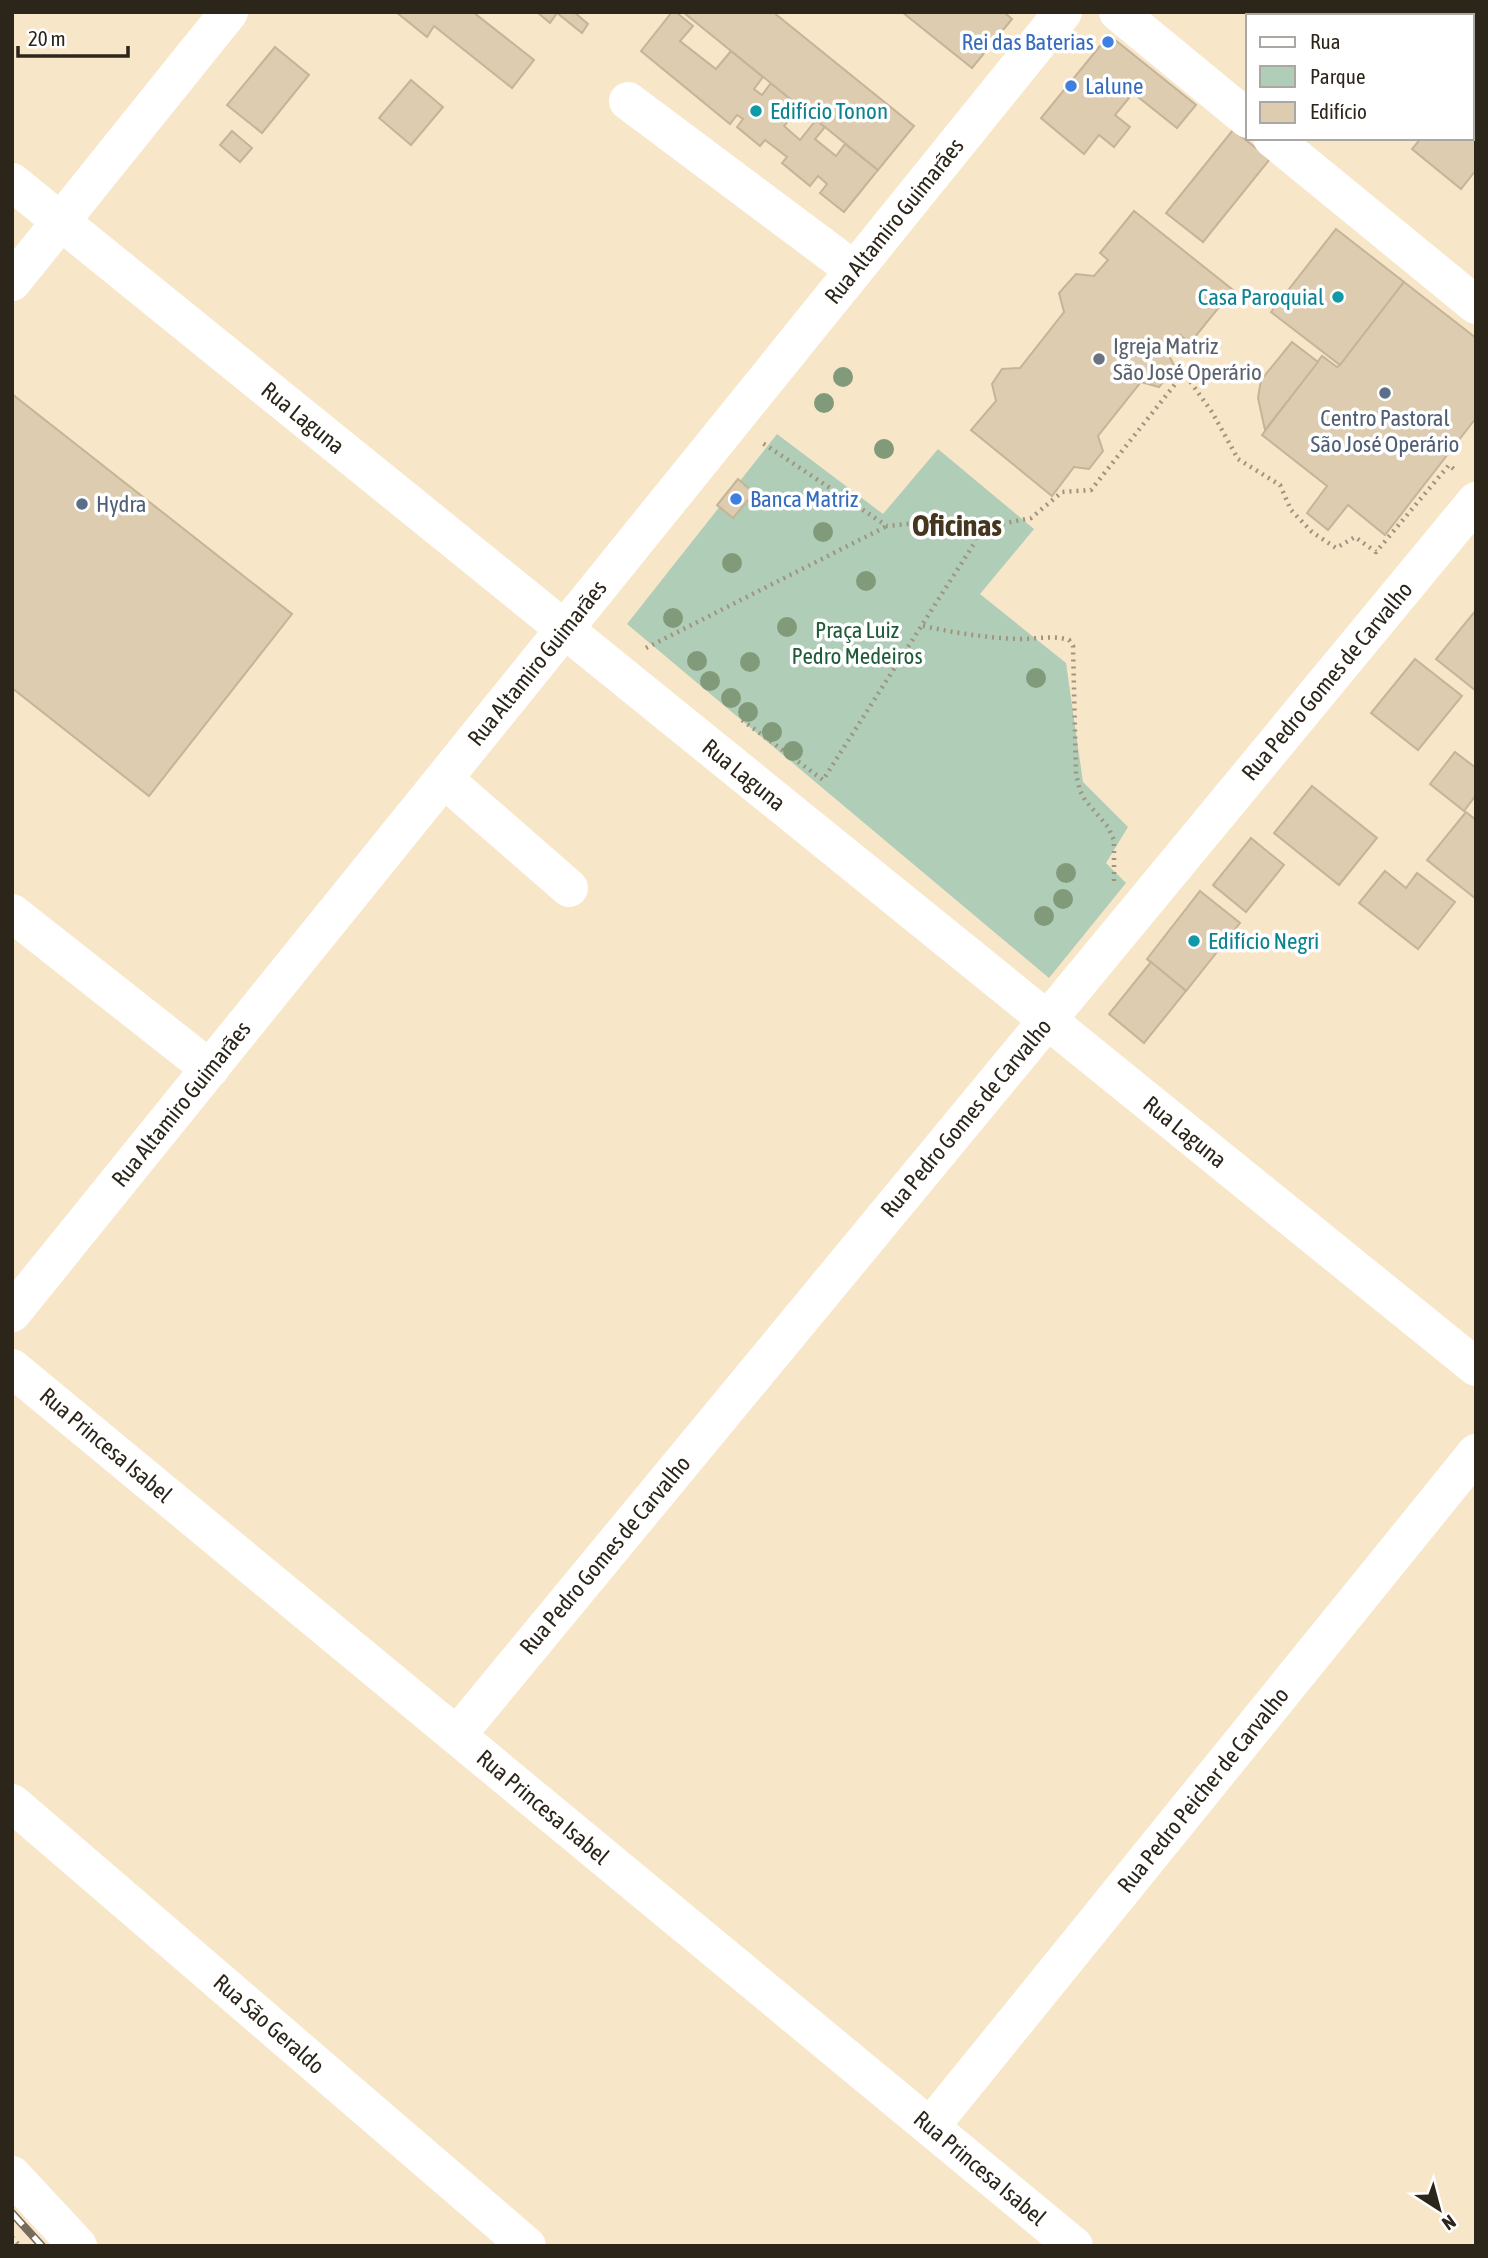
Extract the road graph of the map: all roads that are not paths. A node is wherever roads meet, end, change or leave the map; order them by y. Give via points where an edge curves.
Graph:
1 (229, 12) edge
2 (1063, 12) edge
3 (1118, 12) edge
4 (628, 101) dead end
5 (1246, 117) edge
6 (1274, 140) edge
7 (12, 182) edge
8 (61, 221) junction
9 (854, 270) junction
10 (12, 282) edge
11 (1476, 305) edge
12 (1467, 486) edge
13 (564, 629) junction
14 (443, 779) junction
15 (569, 888) dead end
16 (12, 913) edge
17 (1047, 1020) junction
18 (210, 1069) junction
19 (12, 1313) edge
20 (1476, 1367) edge
21 (12, 1368) edge
22 (1476, 1452) edge
23 (457, 1735) junction
24 (12, 1803) edge
25 (930, 2127) junction
26 (12, 2175) edge
27 (78, 2246) edge
28 (527, 2246) edge
29 (1074, 2246) edge

1 - 8 street
2 - 9 street, Rua Altamiro Guimarães
3 - 5 street
4 - 9 street
6 - 11 street
7 - 8 street, Rua Laguna
8 - 10 street
8 - 13 street, Rua Laguna
9 - 13 street, Rua Altamiro Guimarães
12 - 17 street, Rua Pedro Gomes de Carvalho
13 - 14 street, Rua Altamiro Guimarães
13 - 17 street, Rua Laguna
14 - 15 street
14 - 18 street, Rua Altamiro Guimarães
16 - 18 street
17 - 20 street, Rua Laguna
17 - 23 street, Rua Pedro Gomes de Carvalho
18 - 19 street, Rua Altamiro Guimarães
21 - 23 street, Rua Princesa Isabel
22 - 25 street, Rua Pedro Peicher de Carvalho
23 - 25 street, Rua Princesa Isabel
24 - 28 street, Rua São Geraldo
25 - 29 street, Rua Princesa Isabel
26 - 27 street

